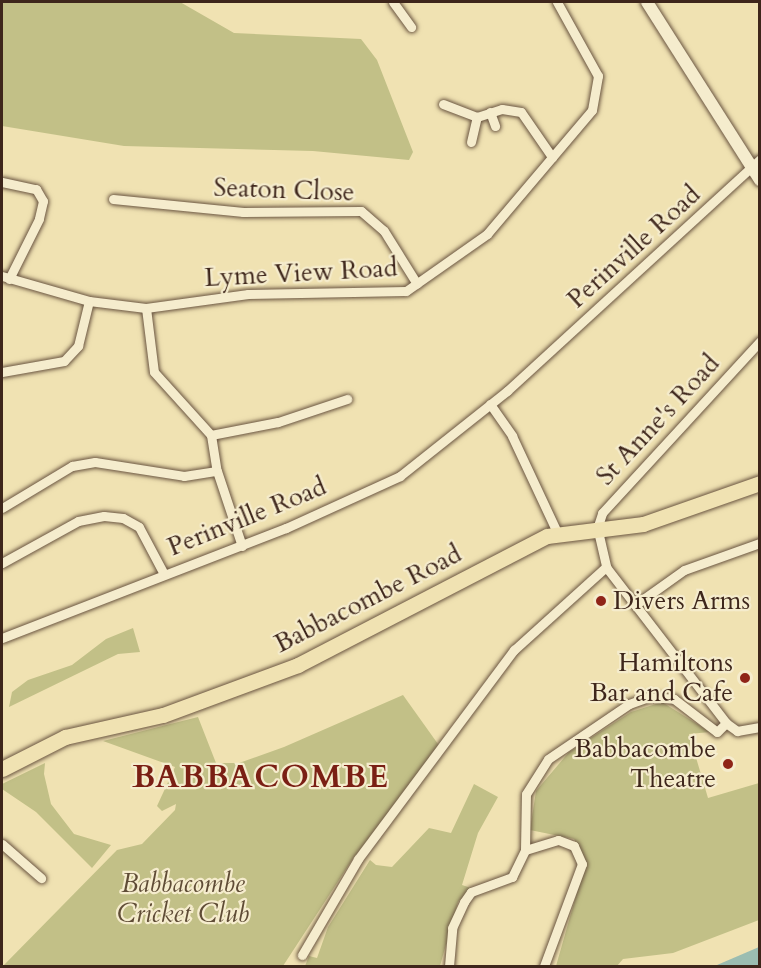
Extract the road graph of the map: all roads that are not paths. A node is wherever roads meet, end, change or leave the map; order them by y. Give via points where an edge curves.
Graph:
1 (393, 2) edge
2 (556, 2) edge
3 (646, 2) edge
4 (411, 27) dead end
5 (442, 104) dead end
6 (490, 112) junction
7 (477, 117) junction
8 (495, 126) dead end
9 (471, 142) dead end
10 (552, 157) junction
11 (756, 163) edge
12 (759, 180) edge
13 (2, 182) edge
14 (113, 199) dead end
15 (5, 278) edge
16 (417, 284) junction
17 (89, 301) junction
18 (146, 308) junction
19 (759, 341) edge
20 (2, 372) edge
21 (347, 399) dead end
22 (490, 404) junction
23 (211, 435) junction
24 (217, 471) junction
25 (759, 483) edge
26 (2, 508) edge
27 (597, 532) junction
28 (558, 534) junction
29 (759, 543) edge
30 (242, 546) junction
31 (2, 563) edge
32 (606, 567) junction
33 (164, 574) junction
34 (635, 605) junction
35 (2, 638) edge
36 (726, 723) junction
37 (759, 726) edge
38 (2, 769) edge
39 (2, 844) edge
40 (525, 850) junction
41 (41, 878) dead end
42 (302, 955) dead end
43 (449, 966) edge
44 (544, 966) edge

1 - 4 street
2 - 10 street, Lyme View Road via 598,76 592,110
3 - 11 street
5 - 7 street
6 - 7 street
6 - 8 street
6 - 10 street via 521,112
7 - 9 street
10 - 16 street, Lyme View Road via 487,234
11 - 12 street
11 - 22 street, Perinville Road
13 - 15 street via 36,189 43,201 39,219
14 - 16 street, Seaton Close via 243,212 361,211 384,231
15 - 17 street, Lyme View Road
16 - 18 street, Lyme View Road via 394,293 248,294
17 - 18 street, Lyme View Road
17 - 20 street via 78,346 64,361
18 - 23 street via 154,372
19 - 27 street, St Anne's Road via 602,513
21 - 23 street via 278,422
22 - 28 street via 513,436
22 - 30 street, Perinville Road via 400,476
23 - 24 street
24 - 26 street via 184,476 94,462 72,466
24 - 30 street
25 - 27 main road, Babbacombe Road via 643,524
27 - 28 main road, Babbacombe Road
27 - 32 street
28 - 38 main road, Babbacombe Road via 469,574 298,665 164,715 65,737
29 - 34 street via 684,570
30 - 33 street, Perinville Road
31 - 33 street via 78,521 104,516 123,518 139,527
32 - 34 street
32 - 42 street via 514,650 358,859
33 - 35 street, Perinville Road
34 - 36 street
36 - 37 street via 737,731
36 - 40 street via 717,732 674,699 648,698 629,704 548,759 526,794
39 - 41 street
40 - 43 street via 512,877 471,892 464,902 452,928
40 - 44 street via 558,840 574,846 582,864

